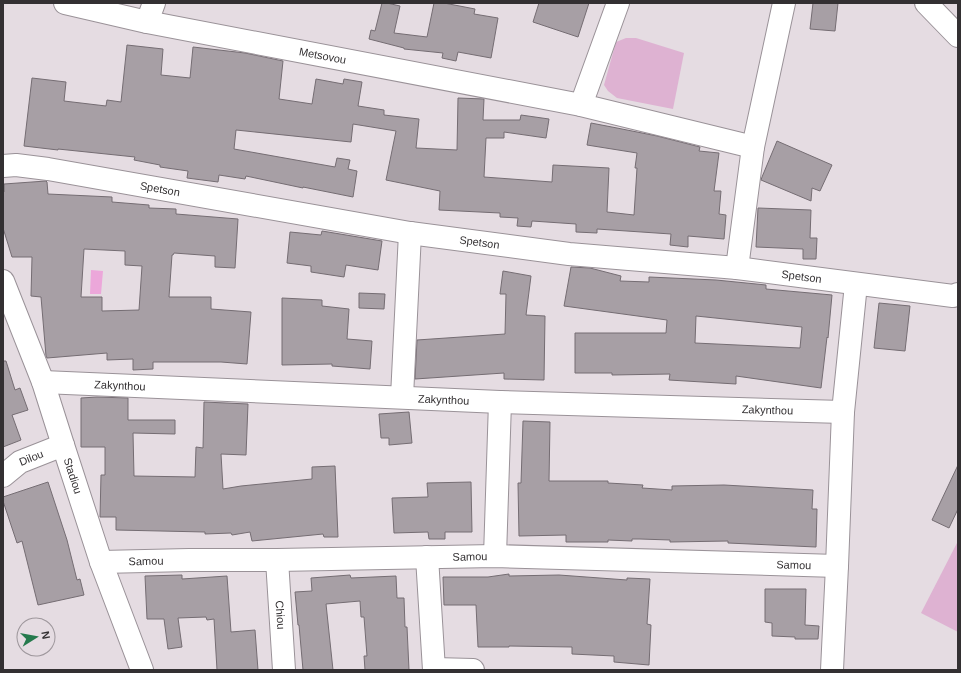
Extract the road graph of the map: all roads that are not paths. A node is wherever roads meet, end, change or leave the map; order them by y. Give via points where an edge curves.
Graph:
1 (65, 3) edge
2 (618, 3) edge
3 (784, 3) edge
4 (926, 3) edge
5 (151, 13) edge
6 (958, 36) edge
7 (581, 105) junction
8 (753, 147) junction
9 (3, 166) edge
10 (410, 233) junction
11 (737, 268) junction
12 (3, 281) edge
13 (856, 284) junction
14 (958, 294) edge
15 (43, 382) junction
16 (402, 397) junction
17 (500, 402) junction
18 (844, 412) junction
19 (62, 445) junction
20 (3, 476) edge
21 (495, 556) junction
22 (427, 557) junction
23 (277, 560) junction
24 (101, 562) junction
25 (838, 566) junction
26 (434, 669) edge
27 (142, 670) edge
28 (284, 670) edge
29 (472, 670) edge
30 (832, 670) edge

1 - 5 street, Metsovou
2 - 7 street
3 - 8 street
4 - 6 street
5 - 7 street, Metsovou
7 - 8 street, Metsovou
8 - 11 street
9 - 10 street, Spetson via 48,169
10 - 11 street, Spetson via 569,254
10 - 16 street
11 - 13 street, Spetson
12 - 15 street, Stadiou
13 - 14 street, Spetson via 953,296
13 - 18 street
15 - 16 street, Zakynthou
15 - 19 street, Stadiou
16 - 17 street, Zakynthou
17 - 18 street, Zakynthou
17 - 21 street
18 - 25 street
19 - 20 street, Dilou via 20,462
19 - 24 street, Stadiou
21 - 22 street, Samou
21 - 25 street, Samou
22 - 23 street, Samou
22 - 26 street
23 - 24 street, Samou
23 - 28 street, Chiou
24 - 27 street, Stadiou
25 - 30 street
26 - 29 street

